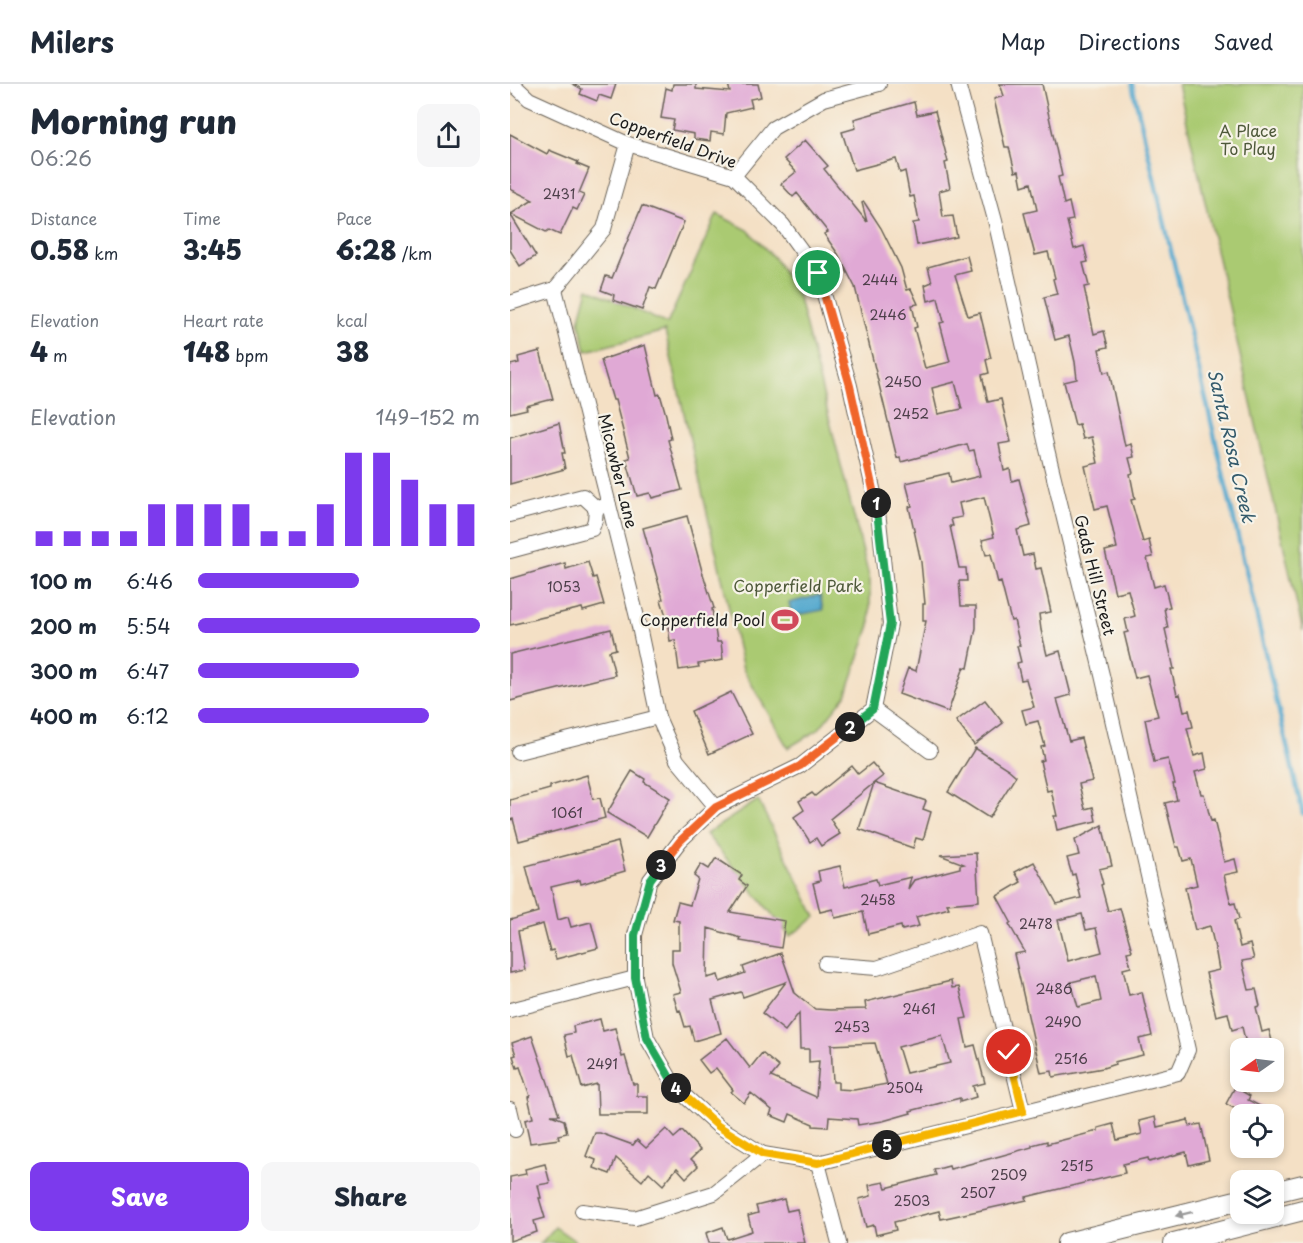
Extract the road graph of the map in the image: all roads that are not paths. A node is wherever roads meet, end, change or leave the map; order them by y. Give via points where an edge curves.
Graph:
1 (513, 84) edge
2 (879, 84) edge
3 (958, 84) edge
4 (627, 144) junction
5 (734, 176) junction
6 (555, 289) junction
7 (510, 303) edge
8 (603, 507) junction
9 (510, 515) edge
10 (510, 551) edge
11 (873, 709) junction
12 (658, 717) junction
13 (930, 751) dead end
14 (518, 752) dead end
15 (716, 807) junction
16 (825, 964) dead end
17 (635, 978) junction
18 (510, 1010) edge
19 (510, 1109) edge
20 (1023, 1111) junction
21 (515, 1130) dead end
22 (763, 1154) junction
23 (818, 1163) junction
24 (1303, 1185) edge
25 (1284, 1190) edge
26 (1230, 1202) edge
27 (1303, 1210) edge
28 (582, 1211) dead end
29 (839, 1243) edge
30 (1067, 1243) edge
31 (1174, 1243) edge

1 - 4 street, Copperfield Drive via 529,99
2 - 5 street via 824,99 773,128
3 - 20 street, Gads Hill Street via 995,220 1188,1050 1178,1073
4 - 5 street, Copperfield Drive
4 - 6 street via 604,229
5 - 11 street, Copperfield Drive via 783,225 818,273 850,386 878,511 890,624
6 - 7 street
6 - 8 street, Micawber Lane
8 - 9 street via 583,496
8 - 10 street via 592,529
8 - 12 street, Micawber Lane via 637,617
11 - 13 street
11 - 15 street via 800,766
12 - 14 street
12 - 15 street, Micawber Lane via 677,760
15 - 17 street via 680,841 650,880 635,935
16 - 20 street via 877,968 980,933
17 - 18 street
17 - 22 street via 647,1038 675,1087 718,1126
19 - 21 street
20 - 23 street
22 - 23 street
22 - 28 street via 714,1193 703,1197 635,1218
23 - 29 street
24 - 25 main road
26 -> 30 main road
27 - 31 main road

